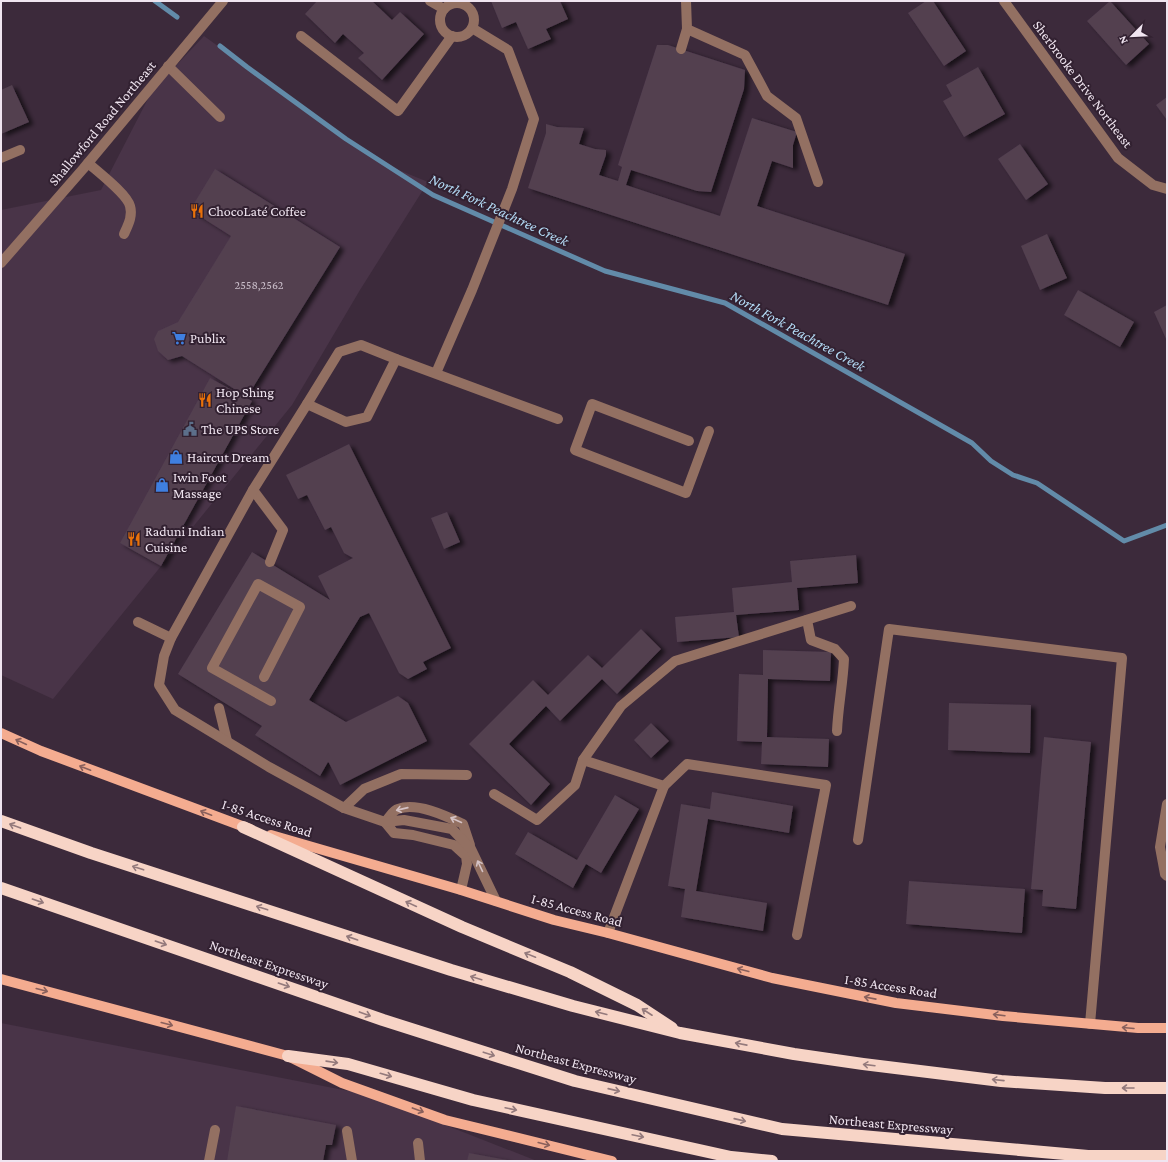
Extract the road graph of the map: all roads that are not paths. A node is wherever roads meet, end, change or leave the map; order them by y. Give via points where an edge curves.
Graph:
1 (223, 1) edge
2 (430, 1) edge
3 (686, 1) edge
4 (1004, 1) edge
5 (463, 2) edge
6 (444, 9) junction
7 (472, 28) junction
8 (687, 29) junction
9 (301, 36) dead end
10 (452, 36) junction
11 (681, 49) dead end
12 (168, 66) junction
13 (220, 117) dead end
14 (20, 150) dead end
15 (1, 158) edge
16 (88, 163) junction
17 (818, 182) dead end
18 (1167, 189) edge
19 (124, 234) dead end
20 (1, 263) edge
21 (396, 359) junction
22 (436, 373) junction
23 (307, 404) junction
24 (558, 419) dead end
25 (709, 431) dead end
26 (688, 441) dead end
27 (253, 490) junction
28 (270, 562) dead end
29 (851, 606) dead end
30 (807, 620) junction
31 (138, 622) dead end
32 (171, 638) junction
33 (264, 677) dead end
34 (271, 701) dead end
35 (219, 708) dead end
36 (837, 731) dead end
37 (1, 733) edge
38 (227, 741) junction
39 (583, 760) junction
40 (467, 775) dead end
41 (664, 786) junction
42 (494, 794) dead end
43 (1167, 804) edge
44 (344, 808) junction
45 (424, 809) junction
46 (1, 821) edge
47 (385, 822) junction
48 (424, 823) junction
49 (243, 827) junction
50 (420, 837) junction
51 (858, 840) dead end
52 (471, 849) junction
53 (1167, 876) edge
54 (1, 888) edge
55 (461, 890) junction
56 (496, 901) junction
57 (608, 933) junction
58 (797, 935) dead end
59 (1, 979) edge
60 (1090, 1024) junction
61 (1167, 1028) edge
62 (680, 1033) junction
63 (288, 1056) junction
64 (1167, 1088) edge
65 (215, 1130) dead end
66 (347, 1131) dead end
67 (418, 1143) dead end
68 (1088, 1156) junction
69 (1167, 1156) edge
70 (209, 1161) edge
71 (352, 1161) edge
72 (420, 1161) edge
73 (612, 1161) edge
74 (772, 1161) edge
75 (1066, 1161) edge

1 - 12 street, Shallowford Road Northeast
2 - 6 street
3 - 8 street
4 - 18 street, Sherbrooke Drive Northeast via 1118,158 1153,185
5 - 6 street via 453,3
5 - 7 street via 472,11
6 - 10 street via 441,24
7 - 10 street via 463,36
7 - 22 street via 508,50 534,119 512,189
8 - 11 street
8 - 17 street via 745,55 767,96 796,118
9 - 10 street via 398,111
12 - 13 street
12 - 16 street, Shallowford Road Northeast
14 - 15 street
16 - 19 street via 121,193 130,205 131,218
16 - 20 street, Shallowford Road Northeast
21 - 22 street
21 - 23 street via 361,345 339,352
21 - 23 street via 366,417 346,422
22 - 24 street
23 - 27 street
25 - 26 street via 686,493 574,450 592,404
27 - 28 street via 283,530
27 - 32 street
29 - 30 street
30 - 36 street via 811,640 835,649 844,659
30 - 39 street via 675,661 622,706
31 - 32 street
32 - 38 street via 164,656 159,685 176,710
33 - 34 street via 300,607 258,584 212,668
35 - 38 street
49 -> 37 main road, I-85 Access Road via 41,751
38 - 44 street
39 - 41 street
39 - 42 street via 575,785 537,820
40 - 44 street via 401,774 364,789
41 - 57 street
41 - 58 street via 687,764 826,785
43 - 53 street via 1160,847
44 - 47 street
45 -> 47 street via 397,809
45 - 48 street
52 -> 45 street via 463,824 443,814
62 -> 46 highway via 573,1006 451,970 91,853
47 - 48 street via 404,820
47 - 50 street via 394,833
48 - 50 street
48 - 52 street via 452,829
49 - 55 main road, I-85 Access Road
62 -> 49 highway via 636,1005 570,972 462,927
50 - 55 street via 454,845 466,856 467,864
51 - 60 street via 889,629 1122,658
56 -> 52 street
54 -> 68 highway, Northeast Expressway via 383,1020 575,1081 782,1129
55 - 56 main road, I-85 Access Road
56 - 57 main road, I-85 Access Road via 554,920
60 -> 57 main road, I-85 Access Road via 896,1003 772,978
59 -> 63 main road
61 -> 60 main road, I-85 Access Road
64 -> 62 highway via 1104,1088 1001,1081 794,1054
63 -> 73 main road via 342,1083 445,1120
63 -> 74 highway via 348,1064 473,1100 731,1157
65 - 70 street
66 - 71 street
67 - 72 street
68 - 69 highway, Northeast Expressway
68 - 75 highway

